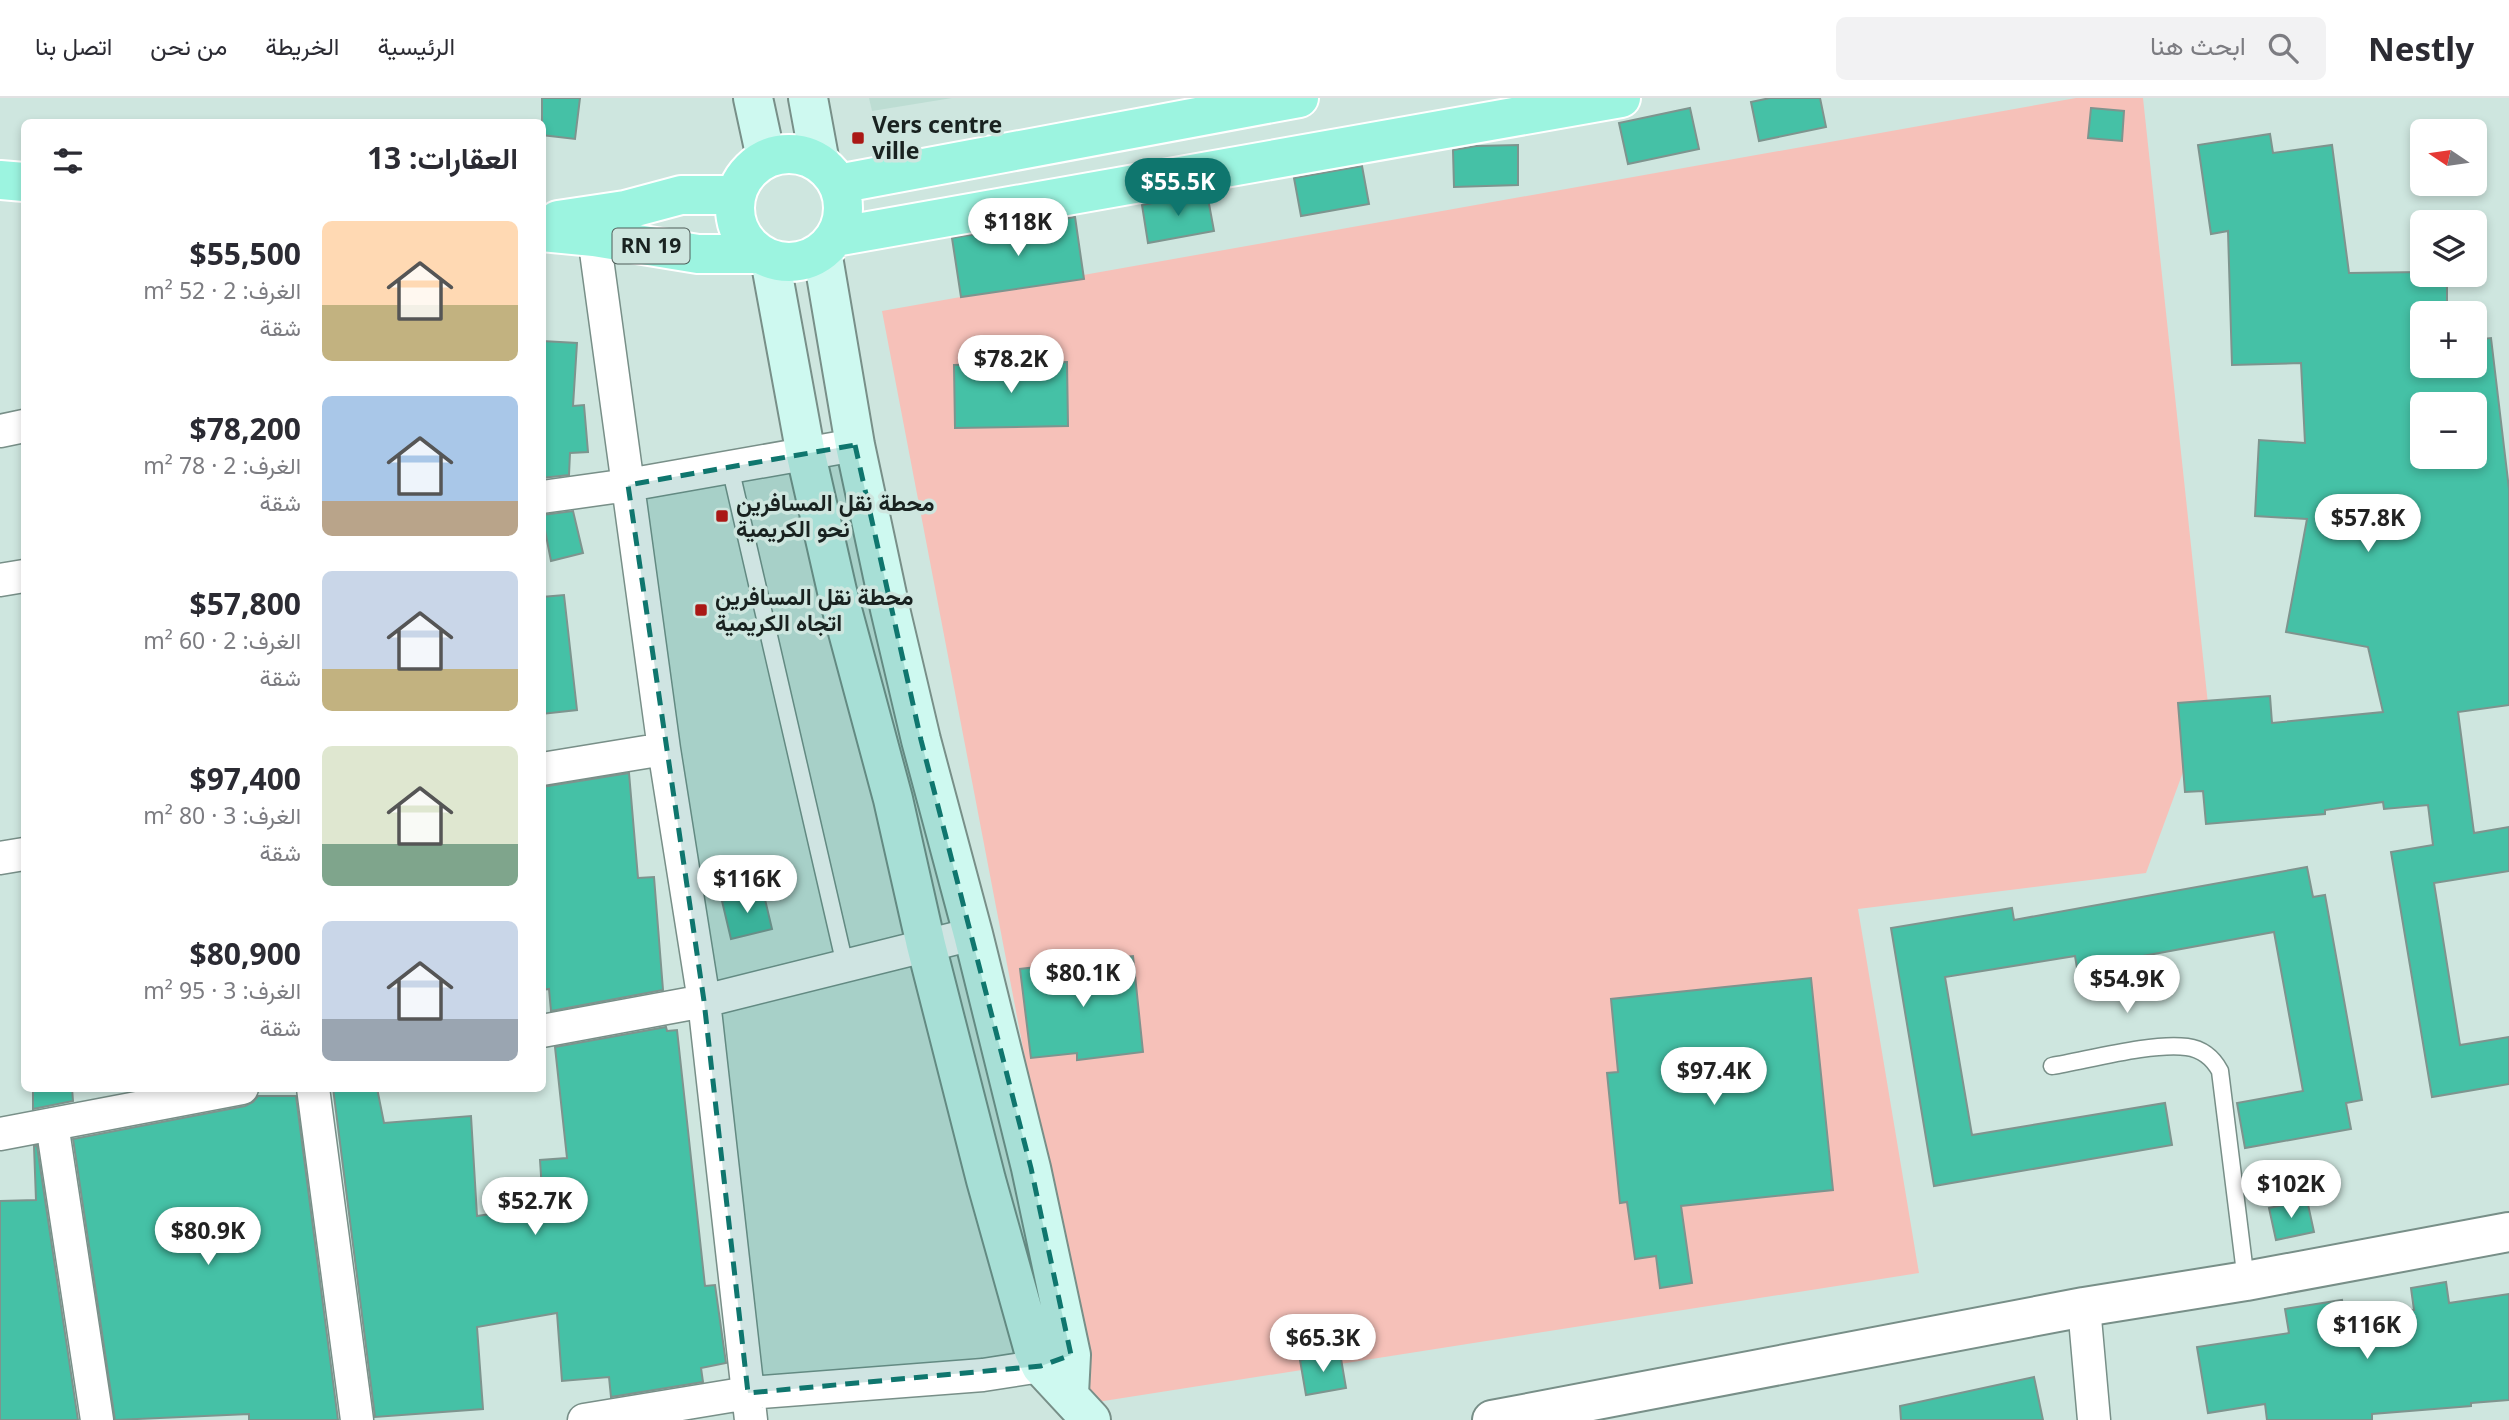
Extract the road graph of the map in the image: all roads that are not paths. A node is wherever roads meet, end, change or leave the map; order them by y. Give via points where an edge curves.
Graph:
1 (753, 98) edge
2 (808, 98) edge
3 (1299, 98) edge
4 (1621, 98) edge
5 (766, 158) junction
6 (829, 173) junction
7 (0, 180) edge
8 (21, 181) edge
9 (736, 195) junction
10 (546, 221) edge
11 (546, 232) edge
12 (594, 237) junction
13 (828, 244) junction
14 (765, 257) junction
15 (21, 427) edge
16 (0, 431) edge
17 (855, 445) junction
18 (806, 455) junction
19 (730, 467) junction
20 (628, 485) junction
21 (546, 496) edge
22 (21, 576) edge
23 (0, 580) edge
24 (664, 750) junction
25 (546, 768) edge
26 (21, 854) edge
27 (0, 858) edge
28 (973, 934) junction
29 (926, 945) junction
30 (845, 965) junction
31 (704, 1001) junction
32 (546, 1030) edge
33 (2052, 1066) dead end
34 (221, 1092) edge
35 (314, 1092) edge
36 (52, 1125) junction
37 (0, 1134) edge
38 (2509, 1232) edge
39 (2246, 1281) junction
40 (2084, 1307) junction
41 (1056, 1361) junction
42 (749, 1406) edge
43 (1080, 1407) edge
44 (97, 1420) edge
45 (357, 1420) edge
46 (584, 1420) edge
47 (1492, 1420) edge
48 (2094, 1420) edge

1 - 5 main road
2 - 6 main road
3 - 6 main road
4 - 13 main road
5 - 6 main road via 793,153
5 - 9 main road via 747,173
6 - 13 main road via 843,202 842,220
7 - 8 main road
9 - 10 main road, RN 19 via 681,195 625,210
9 - 14 main road via 741,234
11 - 12 main road, RN 19
12 - 14 main road, RN 19 via 698,254
12 - 20 street
13 - 14 main road via 808,259 793,262
13 - 17 main road
14 - 18 main road
15 - 16 street
17 - 18 street
17 - 28 main road via 920,740
18 - 19 street
18 - 29 main road
19 - 20 street
19 - 30 lane
20 - 21 street
20 - 24 street
22 - 23 street
24 - 25 street
24 - 31 street
26 - 27 street
28 - 29 street
28 - 41 main road via 1031,1168
29 - 30 street
29 - 41 main road via 986,1180
30 - 31 street
31 - 32 street
31 - 42 street
33 - 39 lane via 2157,1048 2187,1047 2213,1058 2220,1071
34 - 36 street
35 - 45 street
36 - 37 street
36 - 44 street
38 - 39 street
39 - 40 street
40 - 47 street
40 - 48 street
41 - 42 street
41 - 43 main road
42 - 46 street

